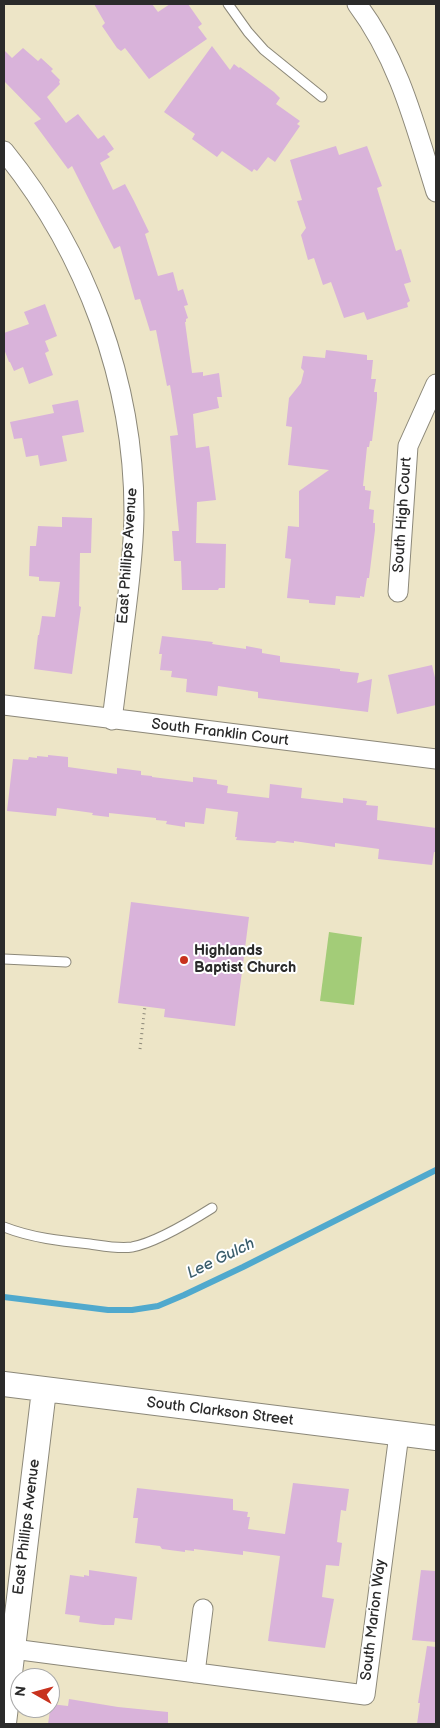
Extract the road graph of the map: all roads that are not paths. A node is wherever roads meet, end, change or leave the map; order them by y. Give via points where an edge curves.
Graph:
1 (228, 4) edge
2 (357, 4) edge
3 (322, 97) dead end
4 (4, 152) edge
5 (436, 192) edge
6 (436, 384) edge
7 (398, 592) dead end
8 (4, 705) edge
9 (112, 720) junction
10 (436, 759) edge
11 (4, 959) edge
12 (66, 962) dead end
13 (212, 1208) dead end
14 (4, 1227) edge
15 (4, 1384) edge
16 (44, 1390) junction
17 (399, 1434) junction
18 (436, 1438) edge
19 (203, 1609) dead end
20 (13, 1649) junction
21 (195, 1673) junction
22 (4, 1723) edge

1 - 3 lane via 264,50
2 - 5 street via 371,22 394,65
4 - 9 street, East Phillips Avenue via 44,207 78,267 106,339 126,420 134,514 130,578
6 - 7 street, South High Court via 408,446
8 - 9 street, South Franklin Court
9 - 10 street, South Franklin Court
11 - 12 lane
13 - 14 lane via 148,1242 133,1246 47,1239
15 - 16 street, South Clarkson Street
16 - 17 street, South Clarkson Street
16 - 20 street, East Phillips Avenue
17 - 18 street, South Clarkson Street
17 - 21 street, South Marion Way via 365,1694
19 - 21 street
20 - 21 street, South Marion Way
20 - 22 street, East Phillips Avenue

